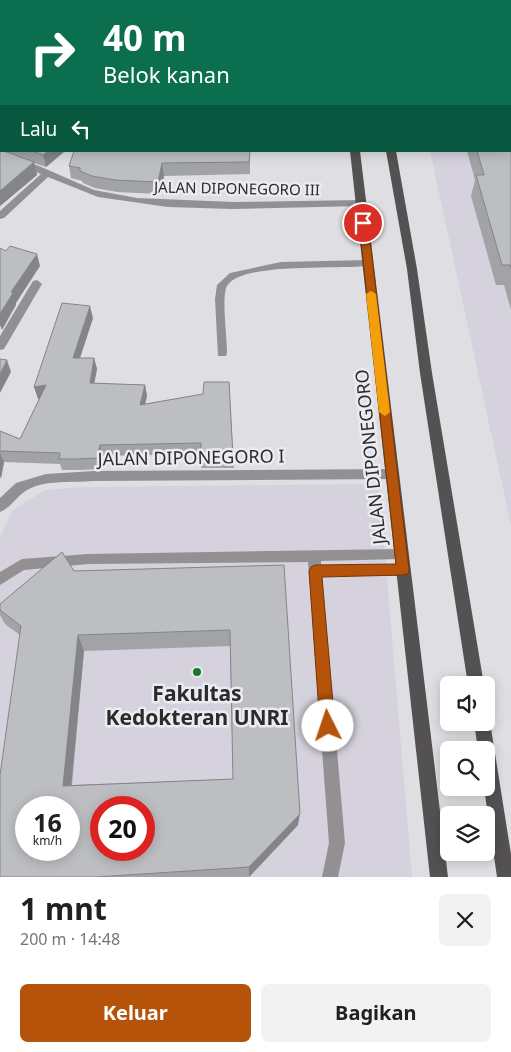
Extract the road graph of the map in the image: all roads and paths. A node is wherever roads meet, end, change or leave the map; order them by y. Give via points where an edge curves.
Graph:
1 (355, 152) edge
2 (391, 152) edge
3 (0, 156) edge
4 (47, 173) junction
5 (361, 203) junction
6 (0, 216) edge
7 (368, 262) junction
8 (37, 284) dead end
9 (0, 346) edge
10 (222, 353) dead end
11 (392, 474) junction
12 (0, 506) edge
13 (401, 554) junction
14 (314, 556) junction
15 (403, 570) junction
16 (315, 571) junction
17 (0, 579) edge
18 (475, 676) edge
19 (483, 731) edge
20 (330, 877) edge
21 (439, 877) edge
22 (506, 877) edge

1 - 5 main road, JALAN DIPONEGORO
2 - 18 main road
3 - 4 street, JALAN DIPONEGORO III
4 - 5 street, JALAN DIPONEGORO III via 80,190 138,201 186,205
4 - 6 street
5 - 7 main road, JALAN DIPONEGORO
7 - 10 lane via 281,264 233,275 222,285 221,292
7 - 11 main road, JALAN DIPONEGORO
8 - 9 street
11 - 12 street, JALAN DIPONEGORO I via 46,479 21,487
11 - 13 main road, JALAN DIPONEGORO
13 - 14 lane
13 - 15 main road, JALAN DIPONEGORO
14 - 16 lane
14 - 17 lane via 88,559 22,565
15 - 16 lane
15 - 21 main road, JALAN DIPONEGORO
16 - 20 lane via 337,843
19 - 22 main road

